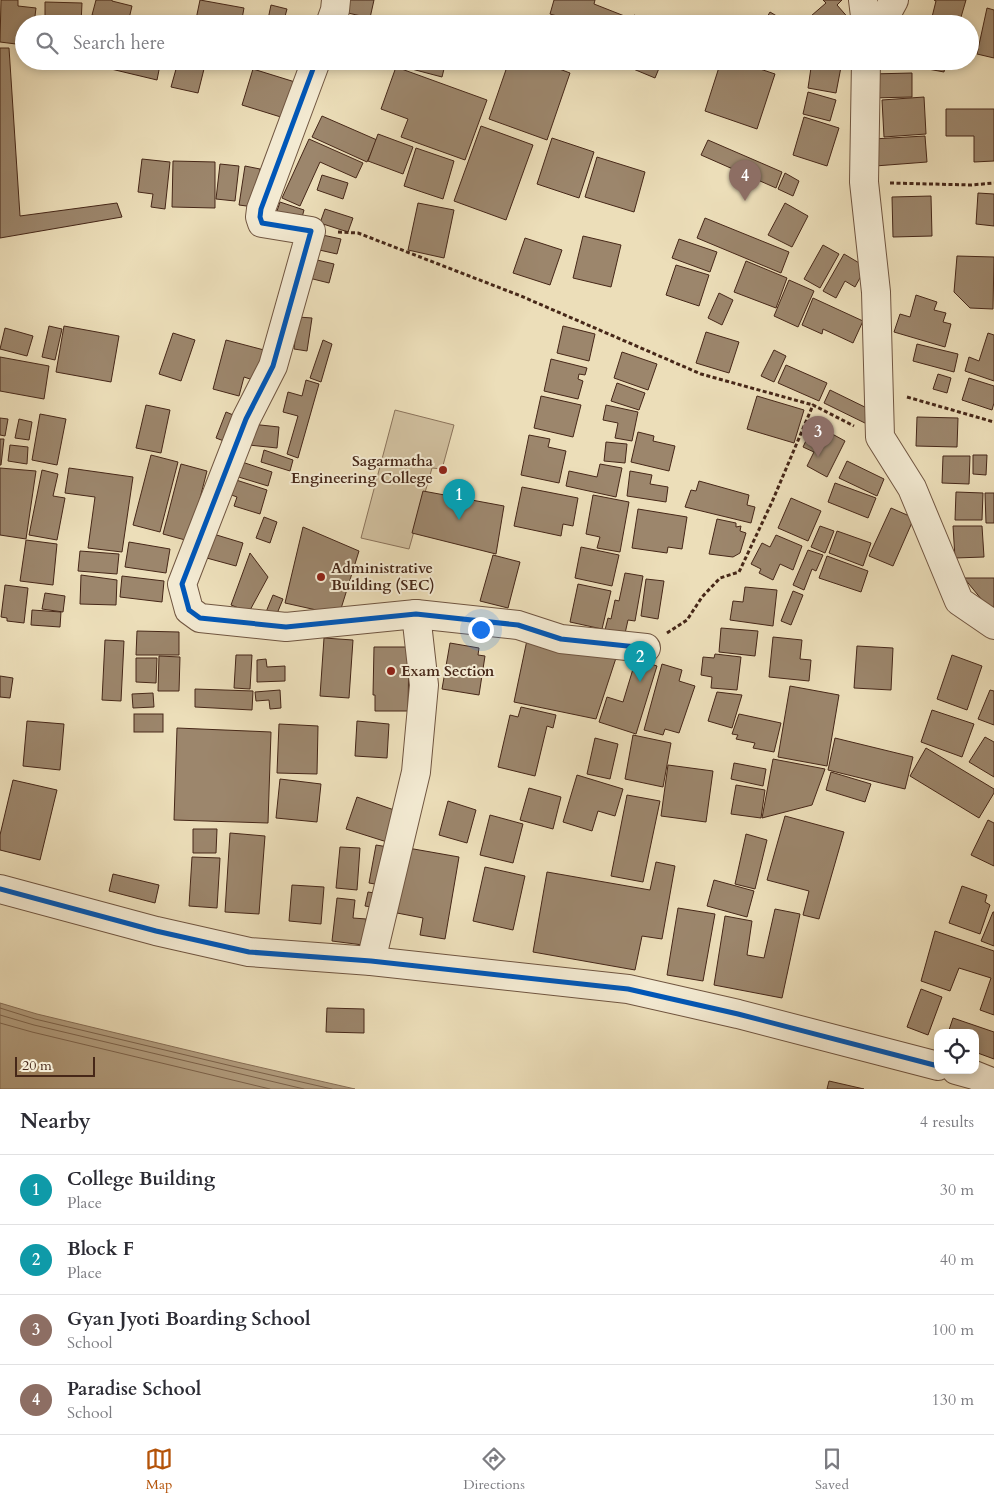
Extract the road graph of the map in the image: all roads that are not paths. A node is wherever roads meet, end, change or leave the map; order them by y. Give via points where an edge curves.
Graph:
1 (336, 0) edge
2 (863, 0) edge
3 (894, 0) edge
4 (333, 15) edge
5 (865, 15) edge
6 (886, 15) edge
7 (313, 70) edge
8 (866, 70) edge
9 (416, 614) junction
10 (994, 625) edge
11 (646, 648) road end
12 (0, 889) edge
13 (371, 961) junction
14 (934, 1065) edge
15 (970, 1074) edge
16 (994, 1083) edge

1 - 4 street
2 - 5 street
3 - 6 street
7 - 9 street via 260,217 262,223 311,231 273,366 246,419 182,584 189,610 200,618 286,627
8 - 10 street via 864,182 876,292 880,437 912,488 959,601
9 - 11 street via 518,625 561,639
9 - 13 street via 424,685 416,772
12 - 13 street via 249,952
13 - 14 street via 628,989
15 - 16 street

